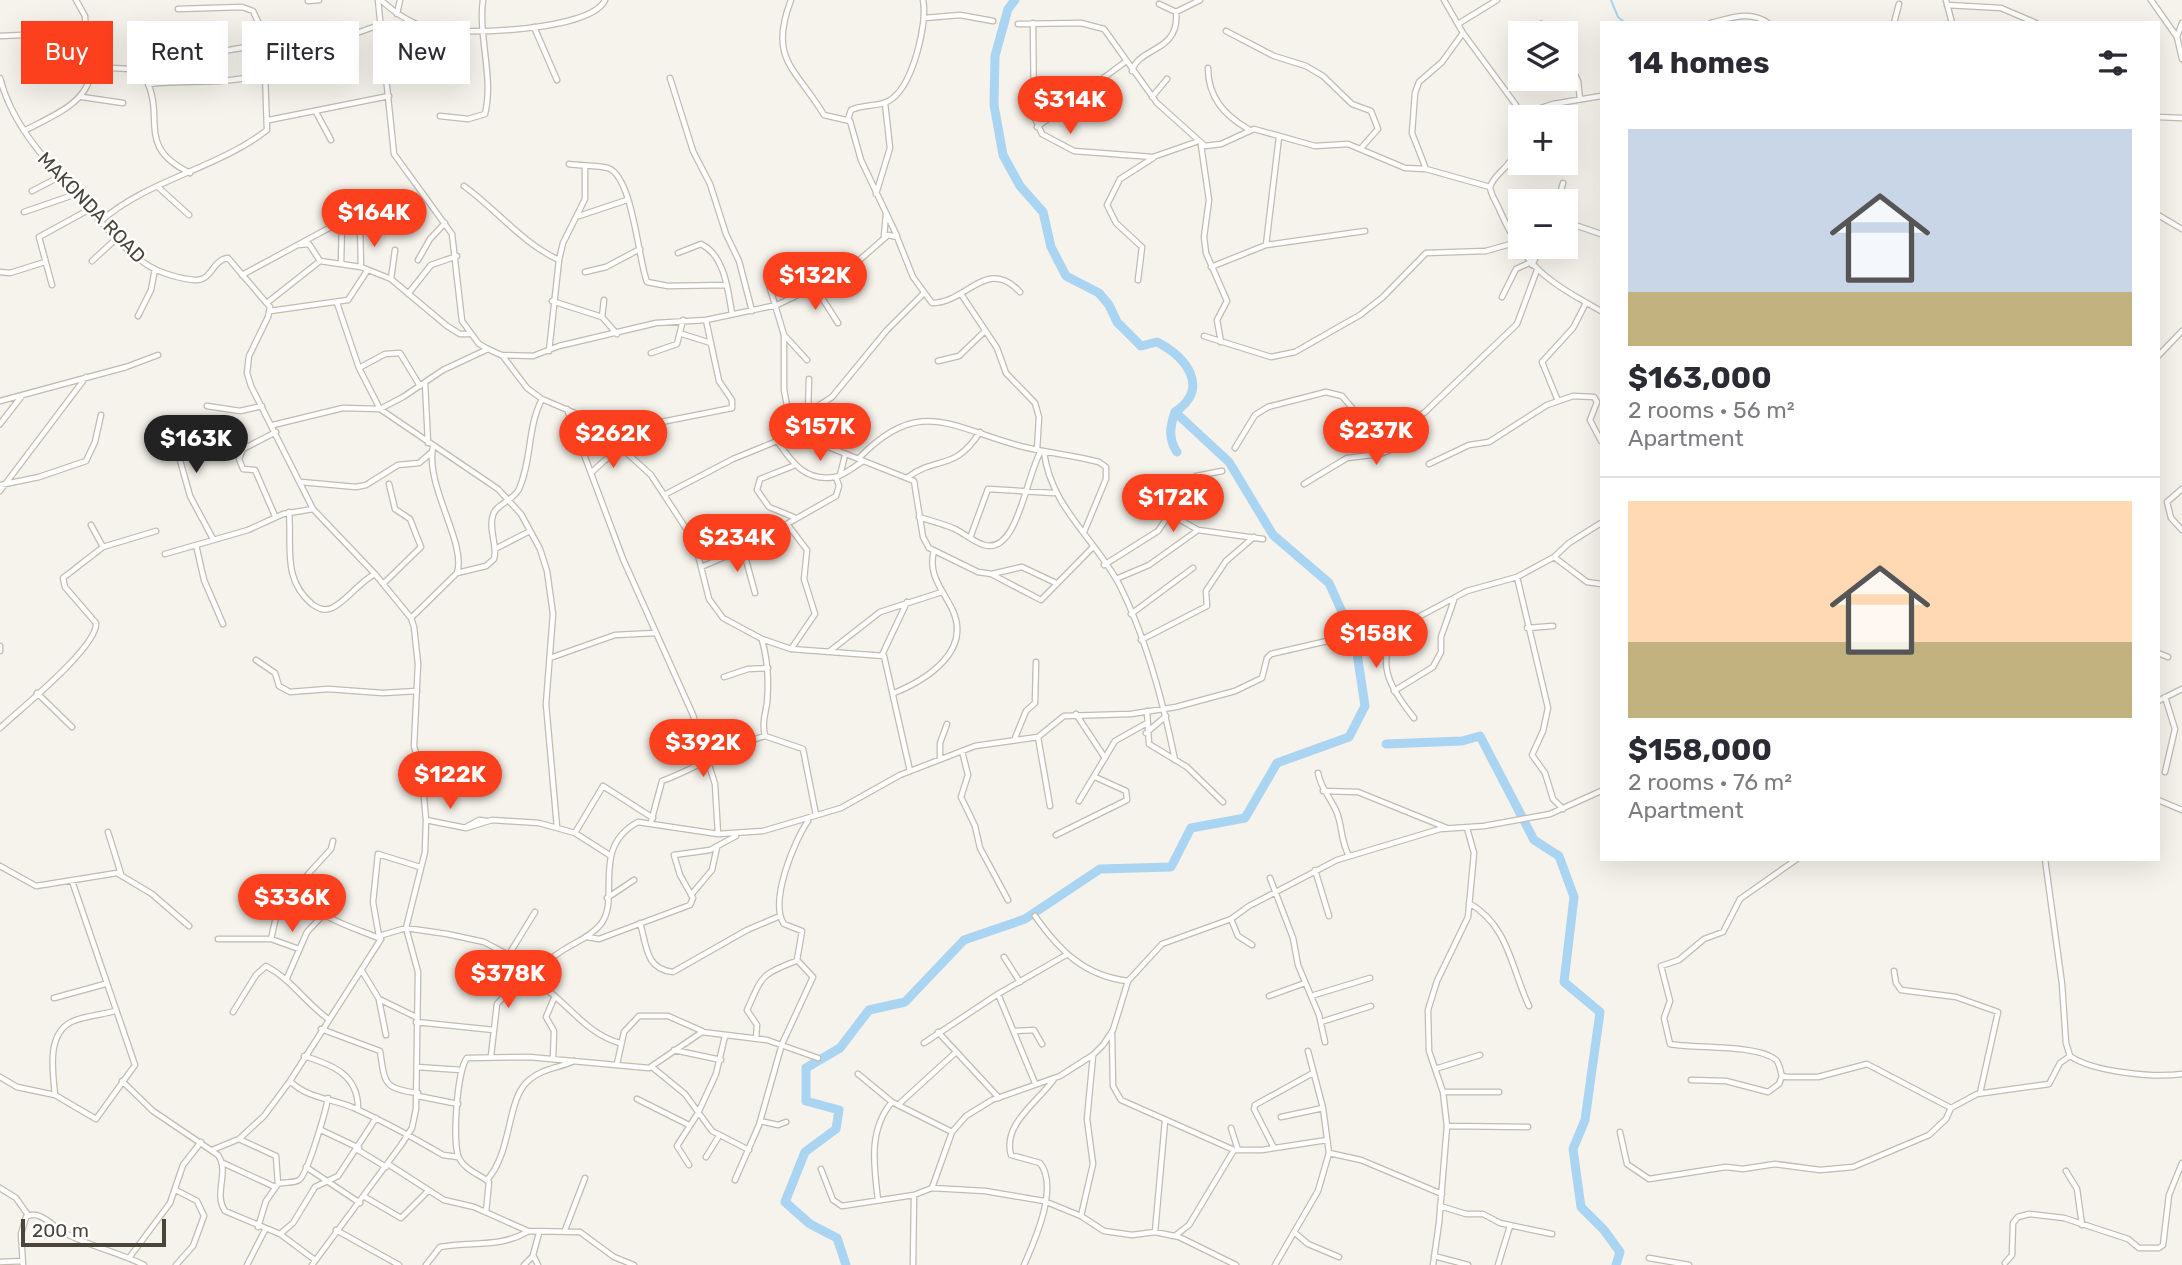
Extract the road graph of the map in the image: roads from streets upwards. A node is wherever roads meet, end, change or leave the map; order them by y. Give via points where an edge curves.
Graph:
1 (76, 0) edge
2 (234, 0) edge
3 (319, 0) edge
4 (379, 0) edge
5 (400, 0) edge
6 (483, 0) edge
7 (605, 0) edge
8 (791, 0) edge
9 (923, 0) edge
10 (1200, 0) edge
11 (1444, 0) edge
12 (1497, 0) edge
13 (1986, 0) edge
14 (2151, 0) edge
15 (308, 1) edge
16 (1966, 2) edge
17 (1946, 3) edge
18 (1159, 4) dead end
19 (1899, 4) dead end
20 (1978, 5) junction
21 (233, 7) junction
22 (177, 9) dead end
23 (1176, 12) junction
24 (397, 14) junction
25 (925, 18) junction
26 (85, 21) edge
27 (257, 21) edge
28 (379, 21) edge
29 (993, 21) dead end
30 (1719, 21) edge
31 (1765, 21) edge
32 (1895, 21) edge
33 (1951, 21) edge
34 (2031, 21) edge
35 (1033, 23) junction
36 (2182, 23) edge
37 (1017, 24) dead end
38 (1458, 24) junction
39 (534, 27) junction
40 (480, 31) junction
41 (1226, 31) dead end
42 (1463, 33) junction
43 (21, 35) edge
44 (0, 36) edge
45 (2177, 37) junction
46 (2182, 59) edge
47 (1125, 62) junction
48 (1208, 68) dead end
49 (1132, 72) junction
50 (0, 78) edge
51 (670, 78) dead end
52 (1167, 79) dead end
53 (557, 80) dead end
54 (1578, 81) edge
55 (87, 84) edge
56 (149, 84) edge
57 (264, 84) edge
58 (387, 84) edge
59 (389, 96) junction
60 (1600, 96) edge
61 (82, 97) junction
62 (1153, 97) junction
63 (1580, 99) junction
64 (123, 103) dead end
65 (885, 103) junction
66 (1517, 105) edge
67 (1558, 105) edge
68 (316, 112) junction
69 (440, 116) dead end
70 (2160, 117) edge
71 (2182, 118) edge
72 (848, 119) junction
73 (269, 120) junction
74 (1037, 127) junction
75 (1248, 129) junction
76 (24, 131) junction
77 (1279, 137) junction
78 (331, 140) dead end
79 (1199, 143) junction
80 (1361, 148) junction
81 (1153, 157) junction
82 (569, 164) dead end
83 (1508, 164) edge
84 (585, 166) junction
85 (1426, 169) junction
86 (191, 174) junction
87 (60, 177) junction
88 (1563, 183) dead end
89 (464, 186) dead end
90 (158, 187) junction
91 (1490, 187) junction
92 (1561, 189) edge
93 (32, 191) dead end
94 (76, 194) junction
95 (876, 195) junction
96 (626, 200) junction
97 (90, 209) junction
98 (353, 209) dead end
99 (886, 211) junction
100 (24, 212) dead end
101 (189, 215) dead end
102 (579, 216) junction
103 (2160, 216) edge
104 (343, 219) junction
105 (367, 220) dead end
106 (101, 221) junction
107 (445, 223) junction
108 (1578, 226) edge
109 (1508, 229) edge
110 (2182, 229) edge
111 (1365, 231) dead end
112 (1600, 234) edge
113 (884, 237) junction
114 (897, 237) junction
115 (117, 238) junction
116 (298, 244) junction
117 (1266, 245) junction
118 (1508, 245) edge
119 (640, 249) junction
120 (395, 250) dead end
121 (678, 253) dead end
122 (457, 256) junction
123 (1526, 259) edge
124 (1533, 259) edge
125 (418, 260) dead end
126 (559, 260) junction
127 (92, 261) dead end
128 (320, 261) junction
129 (46, 262) junction
130 (341, 264) junction
131 (1530, 264) junction
132 (1211, 267) junction
133 (361, 268) junction
134 (155, 269) junction
135 (1537, 270) junction
136 (367, 271) junction
137 (0, 272) edge
138 (585, 272) dead end
139 (242, 275) junction
140 (767, 278) dead end
141 (391, 279) junction
142 (1138, 280) dead end
143 (52, 285) dead end
144 (726, 285) junction
145 (814, 287) junction
146 (1020, 292) dead end
147 (408, 294) junction
148 (923, 294) junction
149 (961, 294) junction
150 (1502, 297) dead end
151 (604, 300) dead end
152 (552, 301) junction
153 (268, 302) junction
154 (337, 303) junction
155 (1587, 303) junction
156 (777, 305) junction
157 (1600, 310) edge
158 (270, 311) junction
159 (752, 311) junction
160 (732, 314) junction
161 (138, 316) dead end
162 (602, 317) junction
163 (683, 320) junction
164 (706, 320) junction
165 (838, 323) dead end
166 (985, 331) junction
167 (2182, 331) edge
168 (469, 334) junction
169 (617, 334) junction
170 (682, 334) junction
171 (784, 335) junction
172 (1204, 336) dead end
173 (1221, 342) junction
174 (712, 343) junction
175 (488, 349) junction
176 (549, 351) junction
177 (652, 353) dead end
178 (2160, 354) edge
179 (158, 355) dead end
180 (501, 355) junction
181 (807, 360) dead end
182 (938, 361) dead end
183 (359, 368) junction
184 (87, 376) junction
185 (809, 379) dead end
186 (423, 384) junction
187 (21, 397) junction
188 (542, 399) junction
189 (0, 401) edge
190 (1558, 401) junction
191 (207, 405) dead end
192 (262, 406) junction
193 (380, 409) junction
194 (567, 409) junction
195 (808, 412) junction
196 (101, 415) dead end
197 (1387, 423) junction
198 (0, 424) edge
199 (273, 425) junction
200 (165, 426) dead end
201 (790, 428) junction
202 (276, 432) junction
203 (980, 432) junction
204 (607, 436) junction
205 (1600, 439) edge
206 (778, 442) junction
207 (431, 447) junction
208 (1235, 448) dead end
209 (623, 451) junction
210 (1041, 451) junction
211 (845, 455) junction
212 (858, 459) junction
213 (865, 461) junction
214 (1429, 464) dead end
215 (793, 466) junction
216 (1222, 471) dead end
217 (591, 472) junction
218 (838, 476) junction
219 (908, 477) junction
220 (300, 482) junction
221 (1304, 484) dead end
222 (3, 485) edge
223 (388, 485) dead end
224 (2182, 489) edge
225 (0, 491) edge
226 (1024, 492) junction
227 (1055, 493) junction
228 (666, 494) junction
229 (512, 501) junction
230 (313, 509) junction
231 (289, 512) junction
232 (1172, 515) junction
233 (275, 517) junction
234 (919, 517) junction
235 (796, 518) junction
236 (1600, 524) edge
237 (91, 525) dead end
238 (788, 525) junction
239 (1198, 530) junction
240 (2182, 530) edge
241 (156, 531) dead end
242 (530, 531) junction
243 (1084, 532) junction
244 (1254, 537) junction
245 (970, 538) junction
246 (212, 539) junction
247 (1263, 539) dead end
248 (196, 545) junction
249 (103, 547) junction
250 (1093, 547) junction
251 (495, 548) junction
252 (743, 549) junction
253 (934, 551) junction
254 (165, 554) dead end
255 (1554, 556) junction
256 (1104, 565) junction
257 (701, 566) junction
258 (1193, 568) dead end
259 (457, 573) junction
260 (375, 574) junction
261 (992, 575) junction
262 (1517, 577) junction
263 (1116, 579) junction
264 (1056, 583) junction
265 (383, 584) junction
266 (1600, 584) edge
267 (942, 592) junction
268 (755, 593) dead end
269 (1454, 599) junction
270 (907, 602) junction
271 (1131, 614) junction
272 (411, 618) junction
273 (1409, 622) junction
274 (223, 624) dead end
275 (1553, 626) dead end
276 (1527, 628) junction
277 (656, 633) junction
278 (762, 639) junction
279 (1141, 640) junction
280 (791, 649) junction
281 (830, 651) junction
282 (2160, 654) edge
283 (882, 655) junction
284 (2168, 657) dead end
285 (550, 658) junction
286 (256, 660) dead end
287 (1036, 662) dead end
288 (768, 668) junction
289 (724, 677) dead end
290 (2182, 689) edge
291 (417, 691) junction
292 (1394, 691) junction
293 (37, 693) junction
294 (894, 693) junction
295 (2165, 697) junction
296 (2160, 700) edge
297 (1165, 709) junction
298 (1147, 711) junction
299 (1076, 713) junction
300 (1166, 716) junction
301 (1414, 718) dead end
302 (1146, 723) junction
303 (947, 724) dead end
304 (72, 727) dead end
305 (0, 729) edge
306 (1146, 733) junction
307 (765, 736) junction
308 (1038, 737) junction
309 (1016, 738) junction
310 (962, 751) junction
311 (1105, 758) junction
312 (940, 759) junction
313 (1175, 760) junction
314 (709, 761) junction
315 (910, 771) junction
316 (2165, 772) dead end
317 (1318, 773) dead end
318 (1095, 777) junction
319 (1323, 791) junction
320 (1600, 791) edge
321 (1079, 801) dead end
322 (2160, 801) edge
323 (1223, 802) dead end
324 (1049, 806) dead end
325 (1563, 809) junction
326 (2182, 810) edge
327 (816, 815) junction
328 (426, 820) junction
329 (652, 820) junction
330 (808, 820) junction
331 (557, 827) junction
332 (1467, 828) junction
333 (1448, 829) junction
334 (108, 832) dead end
335 (575, 834) junction
336 (718, 834) junction
337 (737, 835) junction
338 (1056, 835) dead end
339 (333, 841) dead end
340 (717, 847) junction
341 (611, 856) junction
342 (1349, 856) junction
343 (1794, 861) edge
344 (2045, 861) edge
345 (0, 866) edge
346 (420, 867) junction
347 (1315, 870) junction
348 (122, 875) junction
349 (1270, 878) dead end
350 (634, 880) dead end
351 (72, 881) junction
352 (1275, 893) junction
353 (691, 895) junction
354 (607, 898) junction
355 (1008, 900) dead end
356 (306, 902) junction
357 (1469, 902) junction
358 (535, 912) dead end
359 (325, 914) junction
360 (780, 916) junction
361 (1035, 916) dead end
362 (1329, 916) dead end
363 (1231, 919) junction
364 (640, 923) junction
365 (190, 926) dead end
366 (406, 928) junction
367 (587, 937) junction
368 (380, 938) junction
369 (218, 939) dead end
370 (271, 939) junction
371 (1252, 945) dead end
372 (299, 949) junction
373 (1066, 955) junction
374 (508, 956) junction
375 (1004, 957) dead end
376 (797, 960) junction
377 (529, 969) junction
378 (362, 971) junction
379 (1894, 971) dead end
380 (523, 977) junction
381 (287, 978) junction
382 (1370, 978) dead end
383 (1128, 981) junction
384 (1020, 982) junction
385 (1305, 983) junction
386 (105, 984) junction
387 (998, 994) junction
388 (555, 996) junction
389 (1269, 996) dead end
390 (1311, 996) junction
391 (54, 998) dead end
392 (379, 999) junction
393 (1371, 1006) dead end
394 (1529, 1006) dead end
395 (115, 1011) junction
396 (233, 1012) dead end
397 (328, 1019) junction
398 (416, 1019) junction
399 (1321, 1022) junction
400 (321, 1029) junction
401 (494, 1030) junction
402 (1112, 1030) junction
403 (702, 1031) junction
404 (1014, 1031) junction
405 (938, 1032) junction
406 (386, 1035) dead end
407 (725, 1036) junction
408 (755, 1038) junction
409 (1325, 1042) dead end
410 (620, 1043) junction
411 (924, 1043) dead end
412 (782, 1044) junction
413 (1042, 1044) dead end
414 (673, 1050) junction
415 (1308, 1051) dead end
416 (956, 1052) junction
417 (1093, 1055) junction
418 (1480, 1055) dead end
419 (304, 1056) junction
420 (491, 1056) junction
421 (2070, 1056) junction
422 (818, 1058) dead end
423 (553, 1059) junction
424 (575, 1060) junction
425 (721, 1060) junction
426 (617, 1063) junction
427 (417, 1067) junction
428 (652, 1067) junction
429 (1435, 1069) junction
430 (461, 1070) junction
431 (1313, 1073) junction
432 (858, 1074) dead end
433 (2182, 1074) edge
434 (1783, 1076) junction
435 (0, 1077) edge
436 (1055, 1079) junction
437 (1691, 1080) dead end
438 (122, 1081) junction
439 (290, 1081) junction
440 (1035, 1084) junction
441 (1443, 1092) junction
442 (1499, 1092) dead end
443 (1980, 1093) junction
444 (418, 1094) junction
445 (55, 1095) junction
446 (999, 1097) junction
447 (328, 1098) junction
448 (638, 1099) dead end
449 (892, 1102) junction
450 (458, 1105) junction
451 (898, 1105) junction
452 (1322, 1108) junction
453 (1951, 1108) junction
454 (358, 1110) junction
455 (698, 1114) junction
456 (1281, 1117) dead end
457 (376, 1118) junction
458 (760, 1121) junction
459 (1165, 1121) junction
460 (786, 1122) dead end
461 (689, 1125) junction
462 (1447, 1126) junction
463 (1528, 1127) dead end
464 (1231, 1128) dead end
465 (321, 1130) junction
466 (952, 1132) junction
467 (1620, 1132) dead end
468 (408, 1134) junction
469 (719, 1136) junction
470 (239, 1139) junction
471 (1327, 1140) junction
472 (201, 1142) junction
473 (1274, 1148) junction
474 (358, 1149) junction
475 (749, 1150) junction
476 (1236, 1150) junction
477 (211, 1151) junction
478 (1329, 1153) junction
479 (459, 1157) junction
480 (706, 1157) dead end
481 (223, 1163) junction
482 (2182, 1163) edge
483 (387, 1165) junction
484 (689, 1165) dead end
485 (306, 1167) junction
486 (821, 1169) dead end
487 (2066, 1171) dead end
488 (585, 1178) dead end
489 (487, 1180) junction
490 (735, 1180) dead end
491 (329, 1181) junction
492 (276, 1186) junction
493 (0, 1188) edge
494 (932, 1188) junction
495 (176, 1190) junction
496 (428, 1191) junction
497 (1442, 1194) junction
498 (914, 1195) junction
499 (365, 1197) junction
500 (878, 1200) junction
501 (1044, 1201) junction
502 (359, 1203) junction
503 (1440, 1206) junction
504 (486, 1212) junction
505 (28, 1215) junction
506 (1081, 1216) junction
507 (2082, 1225) junction
508 (1510, 1226) junction
509 (258, 1227) junction
510 (265, 1230) junction
511 (336, 1230) junction
512 (565, 1230) junction
513 (528, 1231) junction
514 (1154, 1232) junction
515 (1294, 1232) junction
516 (539, 1233) junction
517 (280, 1234) junction
518 (1552, 1234) dead end
519 (1175, 1236) junction
520 (533, 1255) junction
521 (1434, 1256) junction
522 (1339, 1257) dead end
523 (129, 1258) junction
524 (1650, 1258) dead end
525 (0, 1262) edge
526 (314, 1262) edge
527 (22, 1263) edge
528 (2005, 1263) dead end
529 (1690, 1264) edge
530 (144, 1265) edge
531 (176, 1265) edge
532 (247, 1265) edge
533 (399, 1265) edge
534 (426, 1265) edge
535 (524, 1265) edge
536 (538, 1265) edge
537 (634, 1265) edge
538 (913, 1265) edge
539 (1024, 1265) edge
540 (1236, 1265) edge
541 (1276, 1265) edge
542 (1433, 1265) edge
543 (1468, 1265) edge
544 (1498, 1265) edge

1 - 26 street
2 - 21 street
3 - 15 street
4 - 24 street
4 - 28 street
5 - 24 street
6 - 40 street
7 - 39 street via 598,11 585,16
8 - 72 street via 782,28 785,58 824,116
9 - 25 street
10 - 23 street
11 - 38 street
12 - 38 street
13 - 20 street
14 - 45 street
16 - 17 street
16 - 20 street
17 - 33 street
18 - 23 street
19 - 32 street
20 - 34 street via 2001,8
21 - 22 street
21 - 27 street via 254,11
23 - 49 street via 1167,42 1138,60
24 - 40 street via 432,29
25 - 29 street via 960,15
25 - 65 street via 901,88
30 - 31 street via 1740,16
35 - 37 street
35 - 47 street via 1099,26 1110,35
35 - 74 street via 1031,71
36 - 45 street
38 - 42 street
39 - 40 street
39 - 53 street
40 - 69 street via 485,114 468,119
41 - 80 street via 1274,56 1306,66 1352,104 1371,111 1378,129
42 - 66 street
42 - 85 street via 1442,62 1419,82 1415,93 1412,132
43 - 44 street
45 - 46 street
47 - 49 street
47 - 74 street
48 - 75 street via 1209,86 1220,107
49 - 62 street
50 - 76 street, MAKONDA ROAD
51 - 159 street via 693,150 739,261
52 - 62 street
54 - 63 street
55 - 61 street
56 - 86 street via 160,151
57 - 73 street
58 - 59 street
59 - 68 street
59 - 107 street via 394,154
60 - 63 street
61 - 64 street
61 - 76 street
62 - 79 street
63 - 67 street
65 - 72 street via 855,107
65 - 95 street via 890,148
68 - 73 street
68 - 78 street
70 - 71 street
72 - 95 street
73 - 86 street via 264,132
74 - 81 street via 1050,140 1074,151
75 - 77 street
75 - 79 street via 1221,144
76 - 87 street, MAKONDA ROAD
77 - 80 street via 1315,146
77 - 117 street
79 - 81 street
79 - 132 street via 1209,200 1205,237
80 - 85 street via 1405,168
81 - 142 street via 1120,179 1107,205 1116,223 1142,247
82 - 84 street
83 - 91 street
84 - 96 street via 614,173
84 - 102 street via 586,199
85 - 91 street
86 - 90 street
87 - 93 street
87 - 94 street, MAKONDA ROAD
88 - 92 street
89 - 126 street via 494,208 514,232
90 - 101 street
90 - 106 street
91 - 109 street
94 - 97 street, MAKONDA ROAD
94 - 100 street
95 - 99 street
96 - 102 street
96 - 119 street
97 - 106 street, MAKONDA ROAD
97 - 129 street via 40,236
98 - 104 street
99 - 113 street
99 - 114 street
102 - 126 street
103 - 110 street
104 - 116 street via 339,226
104 - 130 street
105 - 133 street via 360,225
106 - 115 street, MAKONDA ROAD
107 - 122 street
107 - 125 street
108 - 112 street
111 - 117 street
113 - 114 street
113 - 145 street via 847,271
114 - 148 street
115 - 127 street
115 - 134 street, MAKONDA ROAD
116 - 128 street via 309,244
116 - 139 street
117 - 132 street
118 - 173 street via 1486,251 1426,253 1360,315 1295,352 1271,356
119 - 138 street
119 - 144 street via 650,283
120 - 141 street
121 - 144 street via 703,244 720,264
122 - 147 street via 432,265
122 - 168 street via 459,308
123 - 131 street
124 - 131 street
126 - 152 street
128 - 130 street
128 - 153 street
129 - 137 street
129 - 143 street
130 - 133 street
131 - 135 street
131 - 150 street via 1516,269
132 - 173 street via 1227,302 1217,320
133 - 136 street
134 - 139 street, MAKONDA ROAD via 199,280 205,279 219,260 228,258
134 - 161 street
135 - 155 street
135 - 197 street via 1521,317 1495,348 1418,418
136 - 141 street
136 - 154 street via 355,295
139 - 153 street, MAKONDA ROAD
140 - 156 street
141 - 147 street
144 - 160 street
145 - 156 street
145 - 165 street
146 - 149 street via 1009,280 989,277
147 - 168 street via 456,332
148 - 149 street via 934,304
148 - 195 street via 881,336 832,397
149 - 166 street
151 - 162 street
152 - 162 street
152 - 176 street
153 - 158 street
154 - 158 street
154 - 183 street
155 - 157 street
155 - 190 street via 1573,328 1542,362
156 - 159 street
156 - 171 street
158 - 192 street via 247,364 251,386
159 - 160 street
160 - 164 street
162 - 169 street
163 - 164 street
163 - 169 street
163 - 170 street
164 - 174 street
166 - 182 street via 959,356
166 - 210 street via 1006,373 1035,403
167 - 178 street
168 - 175 street
169 - 176 street
170 - 174 street
170 - 177 street via 674,346
171 - 181 street
171 - 201 street via 784,390
172 - 173 street
174 - 204 street via 719,381 732,408
175 - 180 street
175 - 186 street
176 - 180 street via 524,357
179 - 184 street
180 - 188 street via 516,377
183 - 186 street via 385,354 400,353
183 - 193 street
184 - 187 street
184 - 222 street
185 - 195 street
186 - 193 street
186 - 207 street
187 - 189 street
187 - 198 street
188 - 194 street
188 - 229 street via 530,427 522,479
190 - 205 street via 1594,397 1597,402 1590,421
190 - 214 street via 1532,412 1489,442 1469,445
191 - 192 street via 240,411
192 - 199 street
193 - 199 street via 343,408
193 - 207 street
194 - 204 street via 591,420
194 - 217 street
195 - 201 street
196 - 222 street via 86,461
197 - 208 street via 1364,422 1342,396 1326,392 1268,407 1255,415
197 - 221 street via 1396,448 1347,458
199 - 202 street
200 - 246 street via 173,435 190,496
201 - 206 street
201 - 211 street
202 - 220 street
202 - 233 street via 243,449 239,459 243,469 255,470
203 - 210 street
203 - 212 street via 943,422 911,423 883,435
203 - 219 street via 962,455
204 - 209 street
206 - 215 street
206 - 228 street via 733,459
207 - 220 street via 419,463 398,465 366,485
207 - 229 street
207 - 259 street via 432,470 459,561
209 - 217 street
209 - 228 street
210 - 226 street
210 - 227 street
210 - 243 street via 1106,467 1106,479
211 - 212 street
211 - 218 street
212 - 213 street
213 - 218 street
213 - 219 street
215 - 218 street via 809,474
215 - 235 street via 760,479 757,490 769,507
216 - 232 street via 1196,476
217 - 277 street
218 - 235 street via 835,496
219 - 234 street via 916,485
220 - 230 street
222 - 225 street
223 - 265 street via 395,509 410,519 421,547
224 - 240 street via 2167,502 2171,518
226 - 227 street
226 - 245 street via 988,489
226 - 245 street via 1006,540 985,546
227 - 243 street
228 - 257 street
229 - 242 street
229 - 251 street via 492,516
230 - 231 street
230 - 260 street
231 - 233 street
231 - 260 street via 290,576 318,608 336,606
232 - 239 street
232 - 256 street via 1150,538
233 - 246 street
234 - 245 street
234 - 253 street via 924,542
235 - 238 street
236 - 255 street
237 - 249 street
238 - 252 street
238 - 280 street via 807,550 804,579 814,607 813,620
239 - 244 street
239 - 263 street via 1149,565
241 - 249 street
242 - 251 street
242 - 285 street via 551,590
243 - 250 street
244 - 247 street
244 - 279 street via 1226,561 1206,592 1207,606
246 - 248 street
248 - 254 street
248 - 274 street via 204,580
249 - 293 street via 63,580 96,623 96,631
250 - 256 street
250 - 264 street
251 - 259 street via 492,563
252 - 257 street
252 - 268 street
253 - 261 street via 964,568
253 - 267 street via 932,569
255 - 262 street
255 - 266 street via 1587,582
256 - 263 street
257 - 278 street via 713,608 734,626
258 - 271 street
259 - 272 street
260 - 265 street
261 - 264 street via 1022,567
261 - 264 street via 1041,600
262 - 269 street
262 - 276 street via 1529,619
263 - 271 street
265 - 272 street
267 - 270 street
267 - 294 street via 957,624 956,642 927,677
269 - 273 street
269 - 292 street via 1433,667
270 - 281 street via 880,612
270 - 283 street
271 - 279 street
272 - 291 street via 418,651
273 - 292 street via 1387,654
273 - 297 street via 1271,654 1265,674 1256,682
275 - 276 street
276 - 325 street via 1548,708 1532,755 1545,772 1553,799
277 - 285 street via 615,635
277 - 314 street
278 - 280 street
278 - 288 street
279 - 297 street
280 - 281 street
281 - 283 street
282 - 284 street
283 - 294 street
285 - 331 street via 546,704
286 - 291 street via 275,673 279,686 290,692
287 - 309 street via 1035,703 1026,711
288 - 289 street
288 - 307 street via 762,720
290 - 295 street
291 - 328 street via 414,746
292 - 301 street
293 - 304 street
293 - 305 street
294 - 315 street
295 - 296 street
295 - 316 street via 2175,729
297 - 298 street
297 - 300 street
298 - 299 street
298 - 302 street
299 - 308 street via 1064,716
299 - 311 street
300 - 306 street
300 - 313 street
302 - 306 street
302 - 311 street via 1115,741
303 - 312 street
306 - 313 street via 1154,750
307 - 314 street
307 - 327 street via 803,749
308 - 309 street
308 - 324 street
309 - 310 street
310 - 312 street
310 - 355 street via 968,775 961,797 980,848
311 - 318 street
312 - 315 street
313 - 323 street
314 - 329 street via 661,782
314 - 336 street via 718,797
315 - 327 street via 862,799
317 - 319 street
318 - 321 street
318 - 338 street via 1126,791 1127,800
319 - 333 street via 1358,792
319 - 342 street via 1337,811 1340,836
320 - 325 street
322 - 326 street
325 - 332 street via 1517,822
327 - 330 street
328 - 331 street via 466,828 478,820
328 - 346 street
329 - 335 street via 603,786
329 - 336 street
329 - 341 street via 631,827
330 - 337 street
330 - 360 street via 783,882
331 - 335 street
332 - 333 street
332 - 357 street via 1474,853
333 - 342 street
334 - 348 street
335 - 341 street
336 - 337 street
337 - 340 street
339 - 356 street via 300,883
340 - 353 street via 712,870
340 - 353 street via 674,855
341 - 354 street
342 - 347 street
343 - 434 street via 1740,899 1723,932 1704,939 1660,969 1670,1001 1664,1018 1670,1044 1714,1046 1769,1057 1778,1063
344 - 421 street
345 - 351 street via 36,886
346 - 366 street
346 - 368 street via 378,854 373,890
347 - 352 street
347 - 362 street
348 - 351 street via 104,873
348 - 365 street
349 - 352 street
350 - 354 street
351 - 386 street
352 - 363 street
352 - 385 street
353 - 364 street via 693,902 683,910
354 - 367 street via 604,920
356 - 359 street
356 - 370 street via 279,904
357 - 394 street via 1506,941
357 - 429 street via 1468,917 1430,1000 1429,1051
358 - 374 street
359 - 368 street
359 - 372 street via 315,921
360 - 364 street via 673,972 651,963
360 - 376 street via 784,924 802,931
361 - 373 street
363 - 371 street via 1238,936
363 - 383 street via 1162,944
364 - 367 street via 598,939
366 - 368 street
366 - 374 street via 484,943
366 - 398 street via 418,972
367 - 377 street
368 - 378 street
369 - 370 street
370 - 372 street
372 - 381 street
373 - 383 street via 1109,977
373 - 384 street
374 - 377 street
375 - 384 street
376 - 408 street via 759,980 747,1010 757,1025
376 - 412 street via 813,977
377 - 380 street
378 - 392 street
378 - 397 street
379 - 443 street via 1901,990 1956,997 1998,1012
380 - 388 street
380 - 401 street via 497,1004
381 - 396 street via 264,966
381 - 397 street
382 - 390 street
383 - 402 street
384 - 387 street
385 - 389 street
385 - 390 street
386 - 391 street
386 - 395 street
387 - 404 street
387 - 405 street
388 - 410 street via 582,1022
388 - 423 street via 545,1017 554,1031
390 - 399 street
392 - 398 street
392 - 406 street
393 - 399 street
395 - 438 street via 135,1061
395 - 445 street via 71,1023 59,1033 53,1054
397 - 400 street
398 - 401 street
398 - 427 street
399 - 409 street
400 - 419 street
400 - 444 street via 378,1049 384,1080 393,1088
401 - 420 street
402 - 417 street
402 - 459 street via 1115,1094
403 - 407 street
403 - 410 street via 668,1016 650,1014 629,1024
403 - 414 street
404 - 413 street via 1034,1030
404 - 440 street
405 - 411 street
405 - 416 street
407 - 408 street
407 - 425 street
408 - 412 street
410 - 426 street
412 - 422 street
412 - 458 street
414 - 425 street
414 - 428 street
415 - 431 street
416 - 446 street
416 - 451 street
417 - 436 street
417 - 506 street via 1087,1119 1093,1164
418 - 429 street
419 - 439 street
419 - 454 street via 350,1078
420 - 423 street
420 - 430 street via 467,1058
421 - 433 street via 2127,1071
421 - 443 street via 2044,1086
423 - 424 street
424 - 426 street
424 - 489 street via 546,1069 521,1088 503,1156
425 - 455 street
426 - 428 street
427 - 430 street
427 - 444 street
428 - 455 street via 685,1094
429 - 441 street
430 - 450 street
431 - 452 street
431 - 473 street via 1255,1105
432 - 449 street
434 - 437 street via 1768,1092 1726,1081
434 - 453 street via 1818,1077 1867,1064
435 - 445 street via 17,1087
436 - 440 street
436 - 501 street via 1017,1122 1010,1145 1011,1155 1034,1160 1046,1171
438 - 445 street via 96,1119
438 - 472 street via 153,1111
439 - 447 street via 306,1095
439 - 470 street via 264,1116
440 - 446 street
441 - 442 street
441 - 462 street
443 - 453 street
444 - 450 street
444 - 468 street
446 - 466 street via 973,1111
447 - 454 street
447 - 465 street
448 - 461 street
449 - 451 street
449 - 500 street via 875,1136
450 - 479 street
451 - 466 street
452 - 456 street
452 - 471 street
453 - 467 street via 1929,1135 1870,1163 1835,1169 1774,1164 1649,1179 1626,1164
454 - 457 street
455 - 461 street
455 - 469 street
457 - 468 street
457 - 474 street
458 - 460 street
458 - 475 street
459 - 476 street
459 - 514 street
461 - 484 street via 677,1146
462 - 463 street
462 - 497 street
464 - 476 street
465 - 474 street
465 - 485 street
466 - 494 street
468 - 479 street via 443,1155
468 - 483 street
469 - 475 street
469 - 480 street
470 - 477 street
470 - 492 street via 276,1156
471 - 473 street
471 - 478 street
472 - 477 street
472 - 495 street via 183,1165
473 - 476 street
474 - 483 street
474 - 491 street
475 - 490 street
476 - 519 street via 1189,1225
477 - 481 street
478 - 497 street via 1361,1160
478 - 515 street via 1324,1177
479 - 489 street
481 - 492 street
481 - 509 street via 225,1211
482 - 507 street via 2169,1195 2159,1248 2139,1248 2128,1239
483 - 496 street
483 - 499 street
485 - 491 street
485 - 492 street via 300,1180
486 - 500 street via 837,1205
487 - 507 street via 2077,1189
488 - 512 street
489 - 504 street
491 - 502 street
491 - 517 street via 314,1187 293,1223
492 - 509 street via 266,1200
493 - 505 street via 16,1198
494 - 498 street
494 - 501 street via 963,1188
495 - 523 street
495 - 531 street via 197,1201 204,1216 193,1246
496 - 499 street via 401,1218
496 - 504 street
497 - 503 street
498 - 500 street
498 - 538 street
499 - 502 street
501 - 506 street
501 - 539 street via 1039,1231
502 - 511 street
503 - 508 street via 1483,1214
503 - 521 street
504 - 513 street
505 - 523 street via 38,1215 68,1234
505 - 527 street via 21,1234
506 - 514 street via 1109,1233
507 - 528 street via 2045,1215 2018,1217 2013,1223 2012,1255
508 - 518 street
508 - 544 street
509 - 510 street
510 - 517 street
510 - 532 street
511 - 526 street
511 - 533 street
512 - 516 street
512 - 537 street via 588,1236 614,1257
513 - 516 street
513 - 534 street via 497,1244 440,1247
514 - 519 street
515 - 522 street via 1308,1244
515 - 541 street
516 - 520 street
517 - 526 street
519 - 540 street
520 - 535 street
520 - 536 street
521 - 542 street
521 - 543 street
523 - 530 street
524 - 529 street
525 - 527 street

